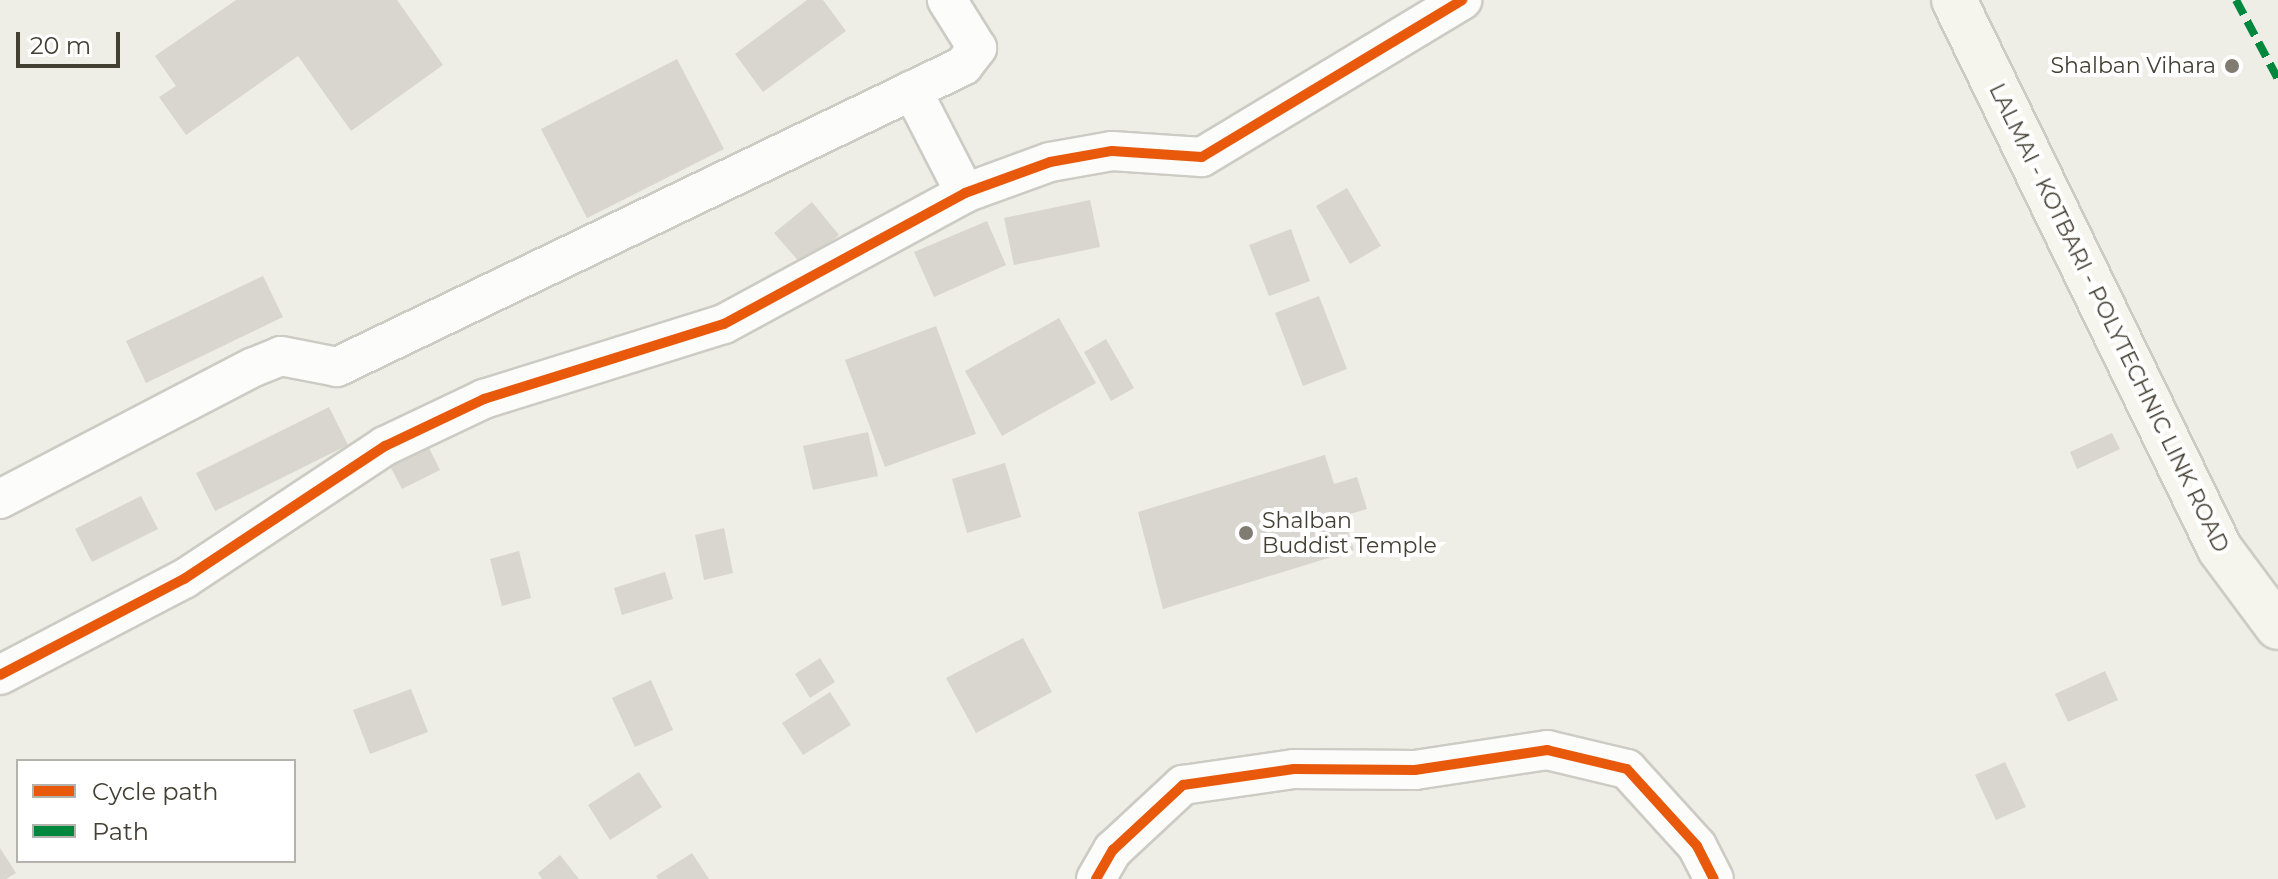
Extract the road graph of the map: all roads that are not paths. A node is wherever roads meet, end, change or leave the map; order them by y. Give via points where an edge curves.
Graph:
1 (947, 0) edge
2 (1462, 0) edge
3 (1954, 0) edge
4 (912, 90) junction
5 (965, 193) junction
6 (0, 499) edge
7 (2278, 627) edge
8 (0, 675) edge
9 (1096, 879) edge
10 (1714, 879) edge

1 - 4 street via 977,48 974,58
2 - 5 street via 1202,157 1112,151 1050,162
3 - 7 main road, LALMAI - KOTBARI - POLYTECHNIC LINK ROAD via 2220,549
4 - 5 street
4 - 6 street via 337,367 281,356
5 - 8 street via 724,324 484,399 385,446 184,579
9 - 10 street via 1113,850 1183,785 1294,769 1415,770 1547,750 1627,769 1697,846

